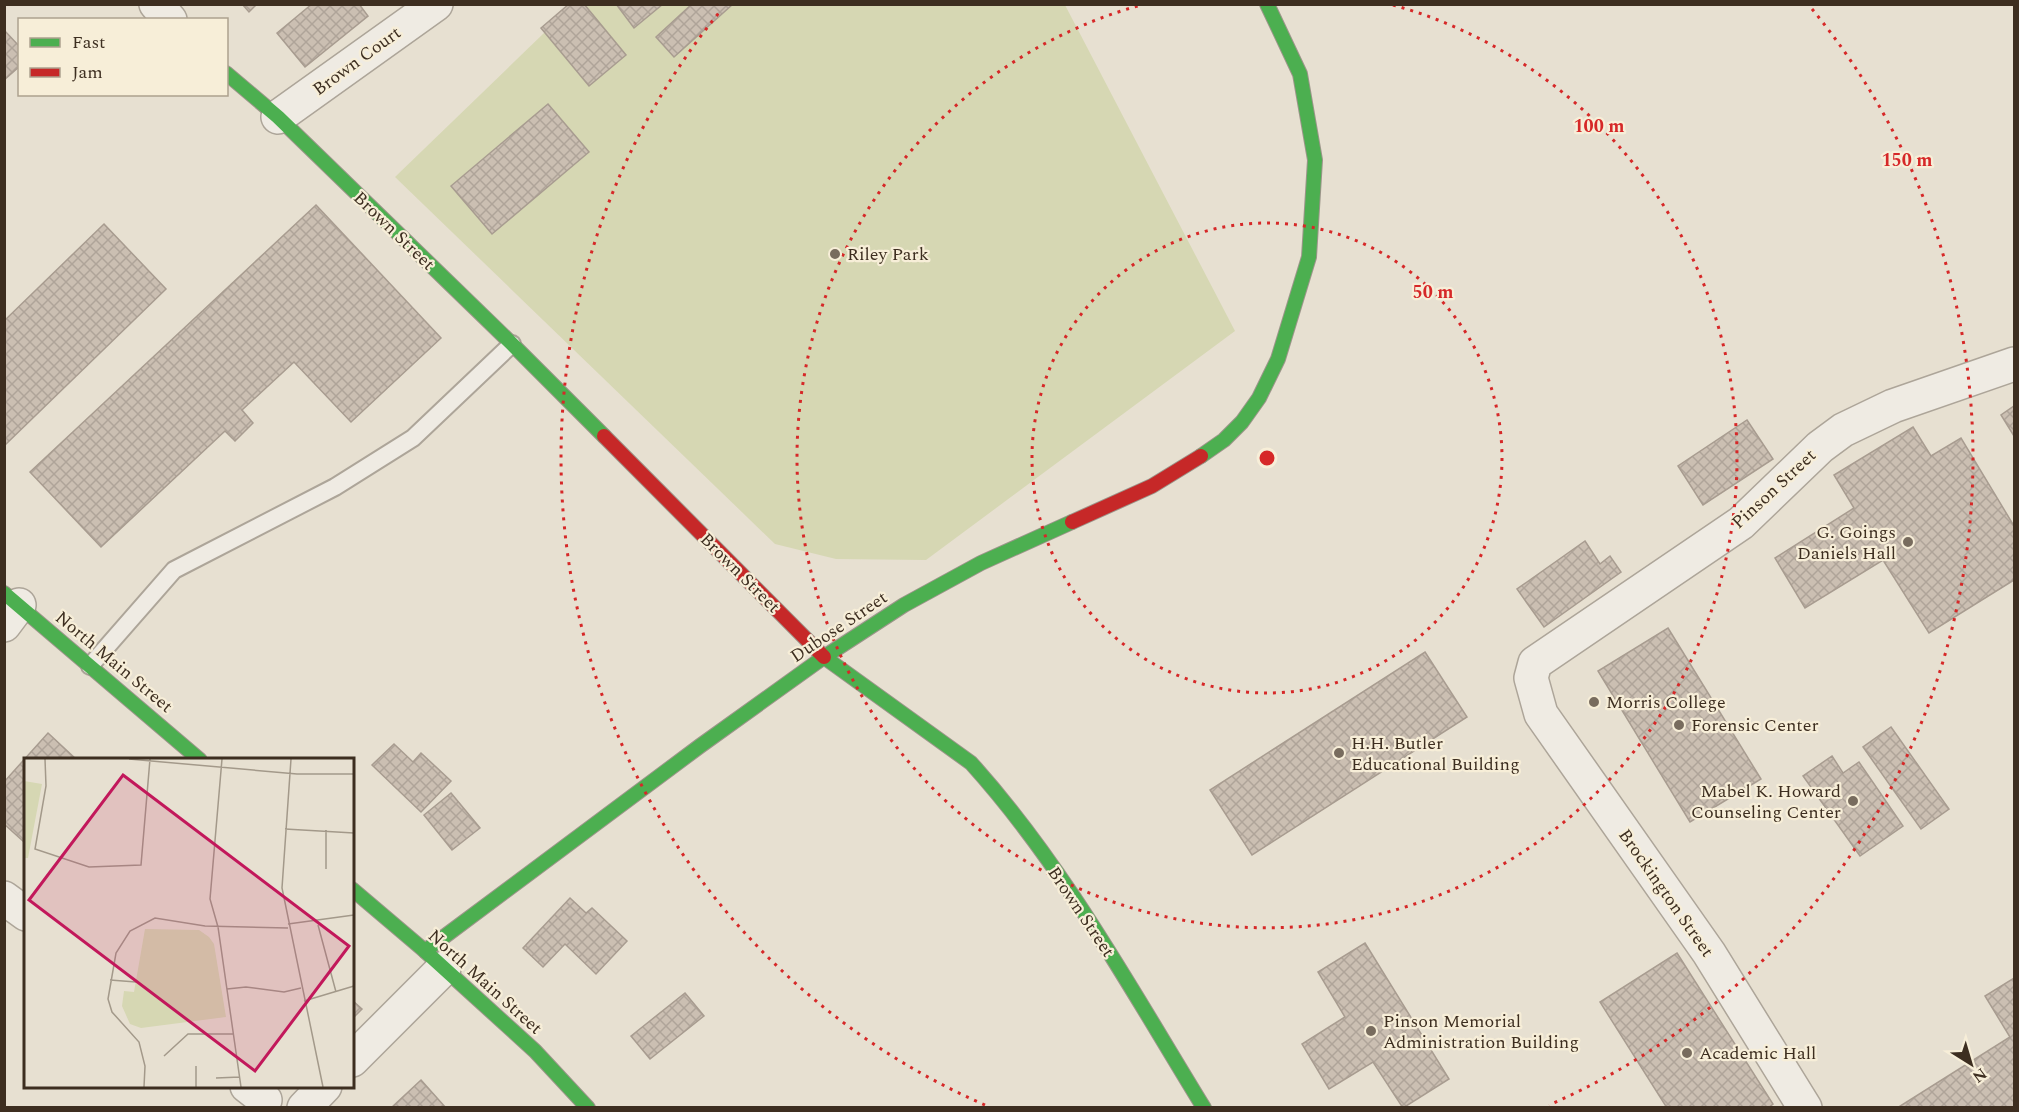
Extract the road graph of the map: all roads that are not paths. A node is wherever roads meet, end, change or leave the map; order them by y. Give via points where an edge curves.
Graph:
1 (156, 4) edge
2 (436, 4) edge
3 (1267, 4) edge
4 (168, 18) edge
5 (228, 75) edge
6 (278, 117) junction
7 (512, 344) junction
8 (2014, 363) edge
9 (9, 607) edge
10 (824, 657) junction
11 (90, 666) junction
12 (1531, 678) joint
13 (199, 758) edge
14 (354, 891) edge
15 (4, 898) edge
16 (24, 913) edge
17 (434, 960) junction
18 (354, 1058) edge
19 (324, 1088) edge
20 (304, 1107) edge
21 (588, 1107) edge
22 (1204, 1107) edge
23 (1804, 1107) edge

1 - 4 street
2 - 6 street, Brown Court
3 - 10 street, Dubose Street via 1300,74 1315,160 1309,257 1278,359 1259,398 1224,440 1152,486 972,568 904,605
5 - 6 street, Brown Street
6 - 7 street, Brown Street
7 - 10 street, Brown Street
7 - 11 lane via 412,438 334,488 174,570
8 - 12 street, Pinson Street via 1893,406 1843,430 1741,523 1535,663
9 - 11 street, North Main Street
10 - 17 street, Dubose Street via 700,746
10 - 22 street, Brown Street via 970,763 989,782 1114,961
11 - 13 street, North Main Street
12 - 23 street, Brockington Street via 1541,714 1709,952
14 - 17 street, North Main Street
15 - 16 street
17 - 18 street
17 - 21 street, North Main Street via 535,1051
19 - 20 street

